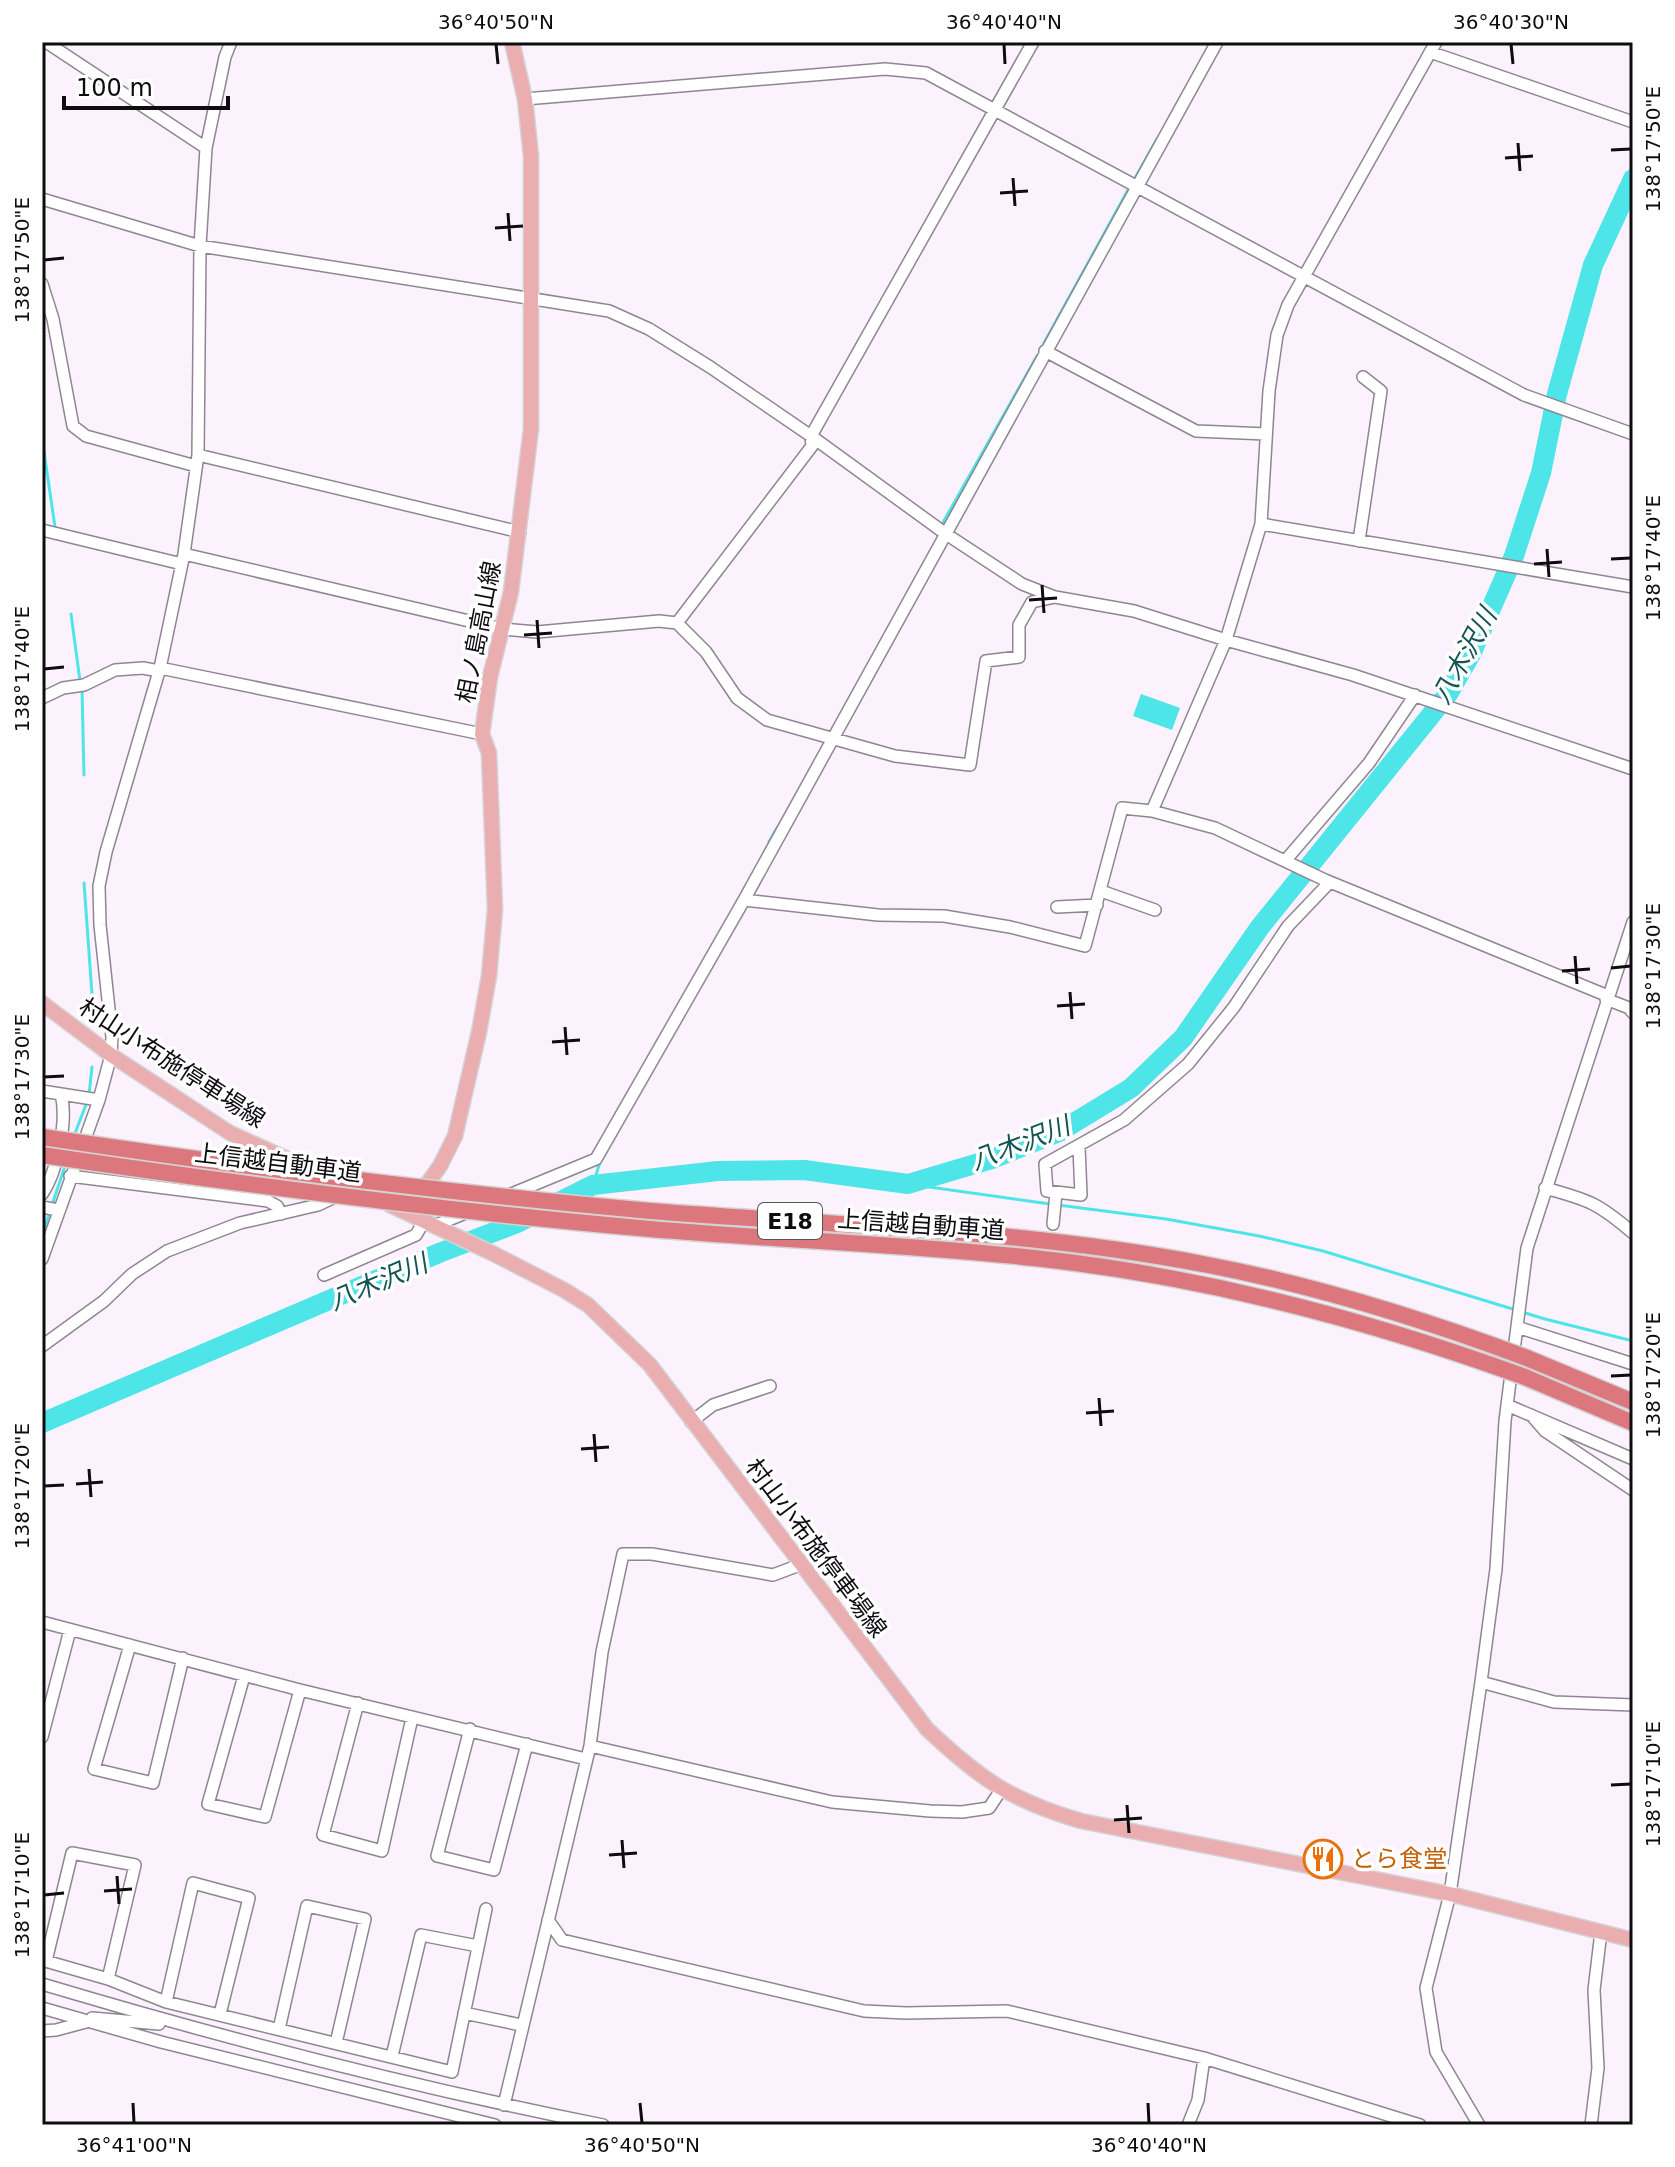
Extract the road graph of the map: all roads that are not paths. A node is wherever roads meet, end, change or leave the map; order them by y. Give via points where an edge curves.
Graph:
1 (46, 42) edge
2 (231, 42) edge
3 (512, 42) edge
4 (1033, 42) edge
5 (1217, 42) edge
6 (1433, 47) edge
7 (525, 99) junction
8 (994, 110) junction
9 (1633, 122) edge
10 (206, 148) junction
11 (1138, 188) junction
12 (42, 199) edge
13 (200, 246) junction
14 (1304, 274) junction
15 (42, 284) edge
16 (531, 299) junction
17 (1045, 351) junction
18 (1363, 377) dead end
19 (1266, 434) junction
20 (1633, 434) edge
21 (811, 436) junction
22 (197, 460) junction
23 (1261, 524) junction
24 (42, 530) edge
25 (520, 532) junction
26 (946, 534) junction
27 (1359, 541) junction
28 (183, 559) junction
29 (1633, 587) edge
30 (1055, 597) junction
31 (677, 623) junction
32 (503, 629) junction
33 (1226, 640) junction
34 (160, 670) junction
35 (1418, 696) junction
36 (42, 698) edge
37 (482, 734) junction
38 (833, 741) junction
39 (1633, 769) edge
40 (1152, 811) junction
41 (1285, 861) junction
42 (1327, 881) junction
43 (1101, 891) junction
44 (744, 900) junction
45 (1097, 905) junction
46 (1057, 907) dead end
47 (1155, 910) dead end
48 (1633, 922) edge
49 (1607, 997) junction
50 (42, 1003) edge
51 (1633, 1013) edge
52 (111, 1055) junction
53 (42, 1091) edge
54 (61, 1094) junction
55 (91, 1099) junction
56 (42, 1137) edge
57 (1079, 1147) junction
58 (42, 1155) edge
59 (70, 1176) junction
60 (351, 1188) junction
61 (1545, 1188) junction
62 (1056, 1193) junction
63 (42, 1194) edge
64 (50, 1209) edge
65 (407, 1212) junction
66 (281, 1214) junction
67 (1053, 1224) dead end
68 (432, 1225) junction
69 (1633, 1233) edge
70 (42, 1259) edge
71 (324, 1275) dead end
72 (1517, 1324) junction
73 (42, 1346) edge
74 (1633, 1364) edge
75 (770, 1386) dead end
76 (1633, 1402) edge
77 (1507, 1405) junction
78 (1530, 1413) junction
79 (691, 1422) junction
80 (1633, 1423) edge
81 (1633, 1459) edge
82 (1633, 1490) edge
83 (802, 1564) junction
84 (42, 1622) edge
85 (70, 1630) junction
86 (130, 1645) junction
87 (183, 1658) junction
88 (244, 1676) junction
89 (1481, 1682) junction
90 (300, 1690) junction
91 (358, 1703) junction
92 (1633, 1705) edge
93 (412, 1718) junction
94 (470, 1729) junction
95 (42, 1737) edge
96 (527, 1744) junction
97 (590, 1746) junction
98 (586, 1759) junction
99 (1001, 1790) junction
100 (1450, 1894) junction
101 (486, 1909) dead end
102 (548, 1920) junction
103 (1601, 1932) junction
104 (1633, 1940) edge
105 (478, 1946) junction
106 (44, 1960) edge
107 (108, 1979) junction
108 (42, 1984) edge
109 (166, 2002) junction
110 (42, 2008) edge
111 (464, 2013) junction
112 (220, 2014) junction
113 (64, 2015) junction
114 (86, 2021) junction
115 (521, 2025) junction
116 (183, 2026) junction
117 (279, 2029) junction
118 (42, 2031) edge
119 (336, 2043) junction
120 (392, 2056) junction
121 (1204, 2058) junction
122 (504, 2105) junction
123 (495, 2125) edge
124 (603, 2125) edge
125 (1188, 2125) edge
126 (1420, 2125) edge
127 (1479, 2125) edge
128 (1591, 2125) edge

1 - 10 street
2 - 10 street
3 - 7 main road, 相ノ島高山線
4 - 8 street
5 - 11 street
6 - 9 street
6 - 14 street
7 - 8 street via 885,69 926,73
7 - 16 main road, 相ノ島高山線 via 531,156
8 - 11 street
8 - 21 street
10 - 13 street
11 - 14 street
11 - 17 street
12 - 13 street
13 - 16 street
13 - 22 street
14 - 19 street via 1277,335
14 - 20 street via 1524,395
15 - 22 street via 73,426 86,436
16 - 21 street via 609,311 649,329
16 - 25 main road, 相ノ島高山線 via 531,429
17 - 19 street via 1196,431
17 - 26 street
18 - 27 street via 1381,391
19 - 23 street
21 - 26 street
21 - 31 street via 812,446
22 - 25 street
22 - 28 street
23 - 27 street
23 - 33 street
24 - 28 street
25 - 32 main road, 相ノ島高山線
26 - 30 street via 1022,584
26 - 38 street
27 - 29 street
28 - 32 street
28 - 34 street
30 - 33 street via 1134,611
30 - 38 street via 1032,602 1019,625 1019,657 986,661 970,765 895,756
31 - 32 street via 537,632
31 - 38 street via 706,652 737,698 767,720
32 - 37 main road, 相ノ島高山線
33 - 35 street
33 - 40 street
34 - 36 street via 115,670
34 - 37 street
34 - 52 street via 99,886
35 - 39 street
35 - 41 street
37 - 65 main road, 相ノ島高山線 via 489,753 495,909 489,976 455,1136
38 - 44 street
40 - 41 street via 1215,828
40 - 43 street via 1122,808
41 - 42 street
42 - 49 street
42 - 57 street via 1188,1064 1124,1120
43 - 45 street
43 - 47 street
44 - 45 street via 878,915 944,916 1085,946
44 - 68 street via 596,1159
45 - 46 street
48 - 49 street
49 - 51 street
49 - 61 street
50 - 52 main road, 村山小布施停車場線
52 - 55 street
52 - 60 main road, 村山小布施停車場線 via 230,1133
53 - 54 street
54 - 55 street
54 - 63 street via 64,1123
55 - 59 street
56 - 76 highway, 上信越自動車道 / E18, bridge via 489,1195 976,1234 1208,1265 1423,1321
57 - 62 street via 1081,1195
57 - 62 street via 1045,1164 1047,1191
58 - 80 highway, 上信越自動車道 / E18, bridge via 264,1187 576,1222 974,1252 1205,1284 1432,1344
59 - 64 street
59 - 66 street via 268,1201
60 - 65 main road, 村山小布施停車場線
60 - 66 street via 318,1205
61 - 69 street via 1589,1200
61 - 72 street via 1527,1248
62 - 67 street
64 - 70 street
65 - 68 main road, 村山小布施停車場線
66 - 73 street via 240,1223 167,1251
68 - 71 street
68 - 79 main road, 村山小布施停車場線 via 588,1305 650,1365
72 - 74 street
72 - 77 street
75 - 79 street via 713,1405
77 - 78 street
77 - 89 street via 1496,1569
78 - 81 street
78 - 82 street via 1545,1431
79 - 83 main road, 村山小布施停車場線
83 - 97 street via 773,1575 652,1554 623,1554 602,1652
83 - 99 main road, 村山小布施停車場線 via 927,1729
84 - 85 street
85 - 86 street
85 - 95 street
86 - 87 street
86 - 87 street via 94,1769 153,1783
87 - 88 street
88 - 90 street
88 - 90 street via 208,1804 265,1817
89 - 92 street via 1554,1702
89 - 100 street
90 - 91 street
91 - 93 street
91 - 93 street via 323,1835 382,1851
93 - 94 street
94 - 96 street
94 - 96 street via 437,1856 494,1870
96 - 98 street
97 - 98 street
97 - 99 street via 832,1802 970,1811 989,1808
98 - 102 street
99 - 100 main road, 村山小布施停車場線 via 1081,1821
100 - 103 main road, 村山小布施停車場線
100 - 127 street via 1426,1988 1436,2052
101 - 105 street
102 - 115 street
102 - 121 street via 562,1940 864,2011 1007,2011
103 - 104 main road, 村山小布施停車場線
103 - 128 street via 1594,1990 1598,2068
105 - 111 street
105 - 120 street via 421,1935
106 - 107 street
106 - 107 street via 72,1853 135,1865
107 - 109 street
108 - 116 street
109 - 112 street
109 - 112 street via 193,1883 249,1898
110 - 113 street
111 - 115 street
111 - 120 street via 452,2072
112 - 117 street
113 - 114 street
113 - 116 street
114 - 118 street
114 - 123 street
115 - 122 street
116 - 122 street
117 - 119 street
117 - 119 street via 307,1906 365,1919
119 - 120 street
121 - 125 street
121 - 126 street
122 - 124 street

